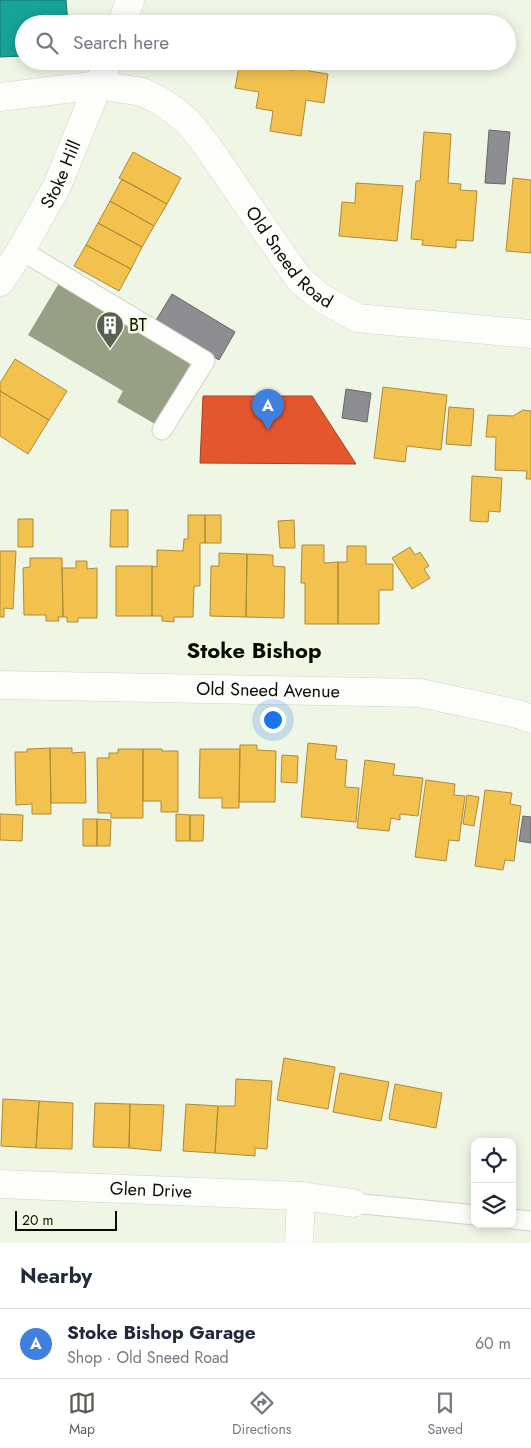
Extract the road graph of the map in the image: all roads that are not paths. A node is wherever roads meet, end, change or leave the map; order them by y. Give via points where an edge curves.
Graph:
1 (130, 0) edge
2 (125, 15) edge
3 (103, 73) edge
4 (0, 97) edge
5 (21, 250) junction
6 (0, 282) edge
7 (531, 334) edge
8 (162, 430) dead end
9 (0, 685) edge
10 (531, 720) edge
11 (0, 1184) edge
12 (301, 1196) junction
13 (353, 1203) joint
14 (471, 1215) edge
15 (516, 1219) edge
16 (531, 1221) edge
17 (299, 1243) edge

1 - 2 street
3 - 4 street, Old Sneed Road
3 - 5 street, Stoke Hill via 57,186
3 - 7 street, Old Sneed Road via 157,99 189,122 299,279 320,297 357,318
5 - 6 street, Stoke Hill
5 - 8 lane via 204,361
9 - 10 street, Old Sneed Avenue via 420,693 518,714
11 - 12 street, Glen Drive
12 - 13 street, Glen Drive
12 - 17 street
13 - 14 lane, Glen Drive
15 - 16 lane

